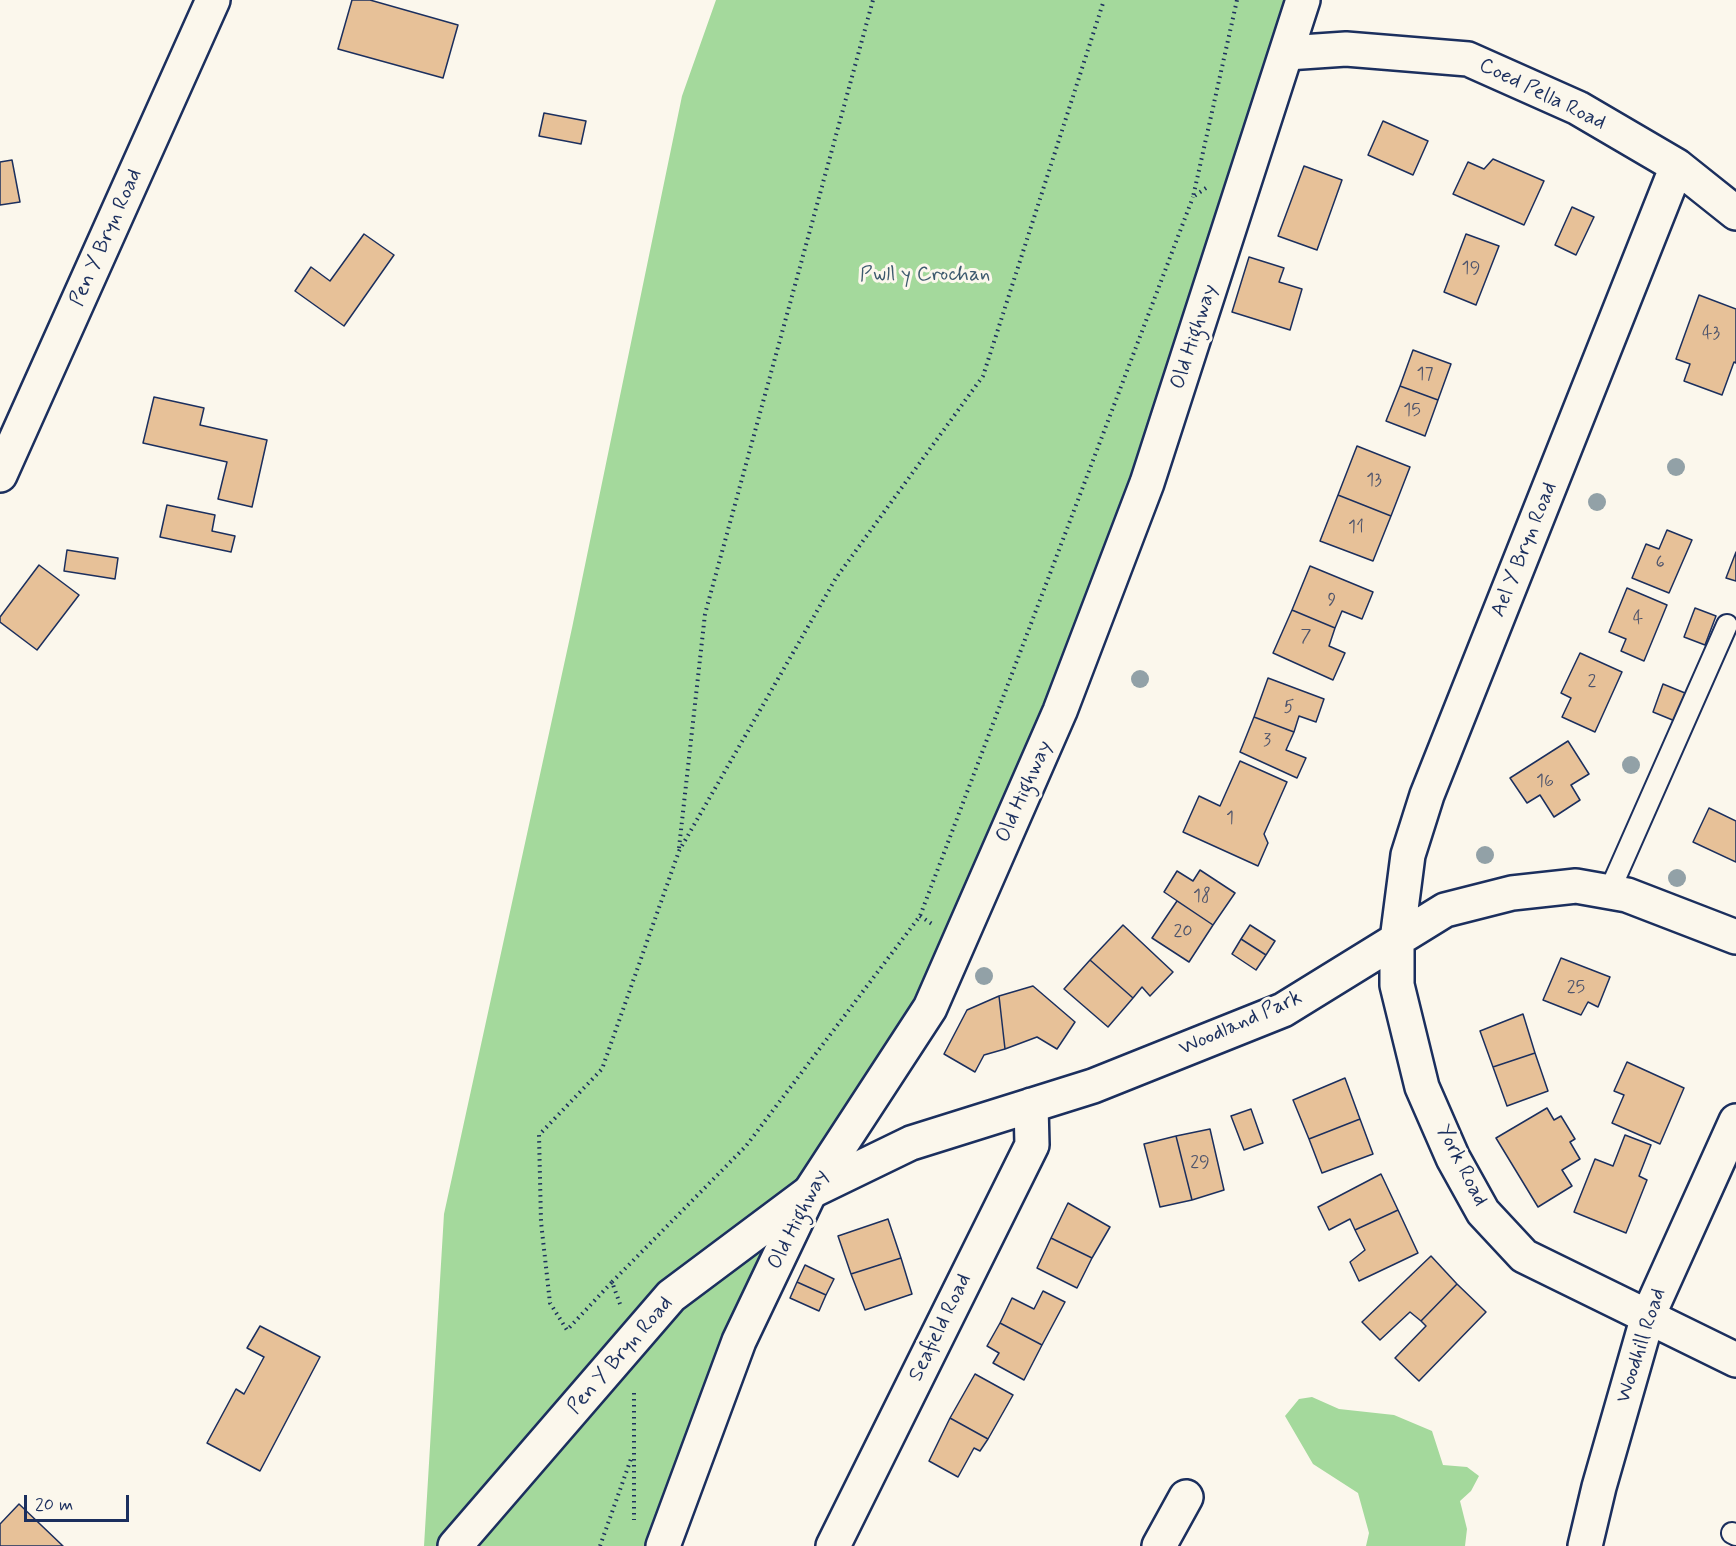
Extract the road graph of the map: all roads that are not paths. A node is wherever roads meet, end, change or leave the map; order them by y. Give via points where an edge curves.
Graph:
1 (213, 0) edge
2 (1303, 0) edge
3 (1287, 53) junction
4 (1677, 166) junction
5 (1736, 213) edge
6 (0, 475) edge
7 (1727, 625) dead end
8 (1609, 891) junction
9 (1736, 937) edge
10 (1397, 940) junction
11 (1031, 1105) junction
12 (1736, 1121) edge
13 (810, 1192) junction
14 (1648, 1316) junction
15 (1736, 1360) edge
16 (1186, 1497) dead end
17 (455, 1546) edge
18 (663, 1546) edge
19 (832, 1546) edge
20 (1159, 1546) edge
21 (1586, 1546) edge

1 - 6 street, Pen Y Bryn Road
2 - 3 street, Old Highway
3 - 4 street, Coed Pella Road via 1346,49 1468,59 1578,108
3 - 13 street, Old Highway via 1147,483 1055,722 930,1008
4 - 5 street, Coed Pella Road
4 - 10 street, Ael Y Bryn Road via 1427,795 1408,855
7 - 8 lane
8 - 9 street, Woodland Park
8 - 10 street, Woodland Park via 1576,886 1512,893 1445,910
10 - 11 street, Woodland Park via 1283,1010 1093,1086
10 - 14 street, York Road via 1397,985 1422,1087 1453,1158 1483,1212 1524,1256
11 - 13 street, Woodland Park via 911,1143
11 - 19 street, Seafield Road via 1032,1145
12 - 14 street, Woodhill Road
13 - 17 street, Pen Y Bryn Road via 671,1296
13 - 18 street, Old Highway via 739,1341
14 - 15 street, York Road
14 - 21 street, Woodhill Road
16 - 20 street

